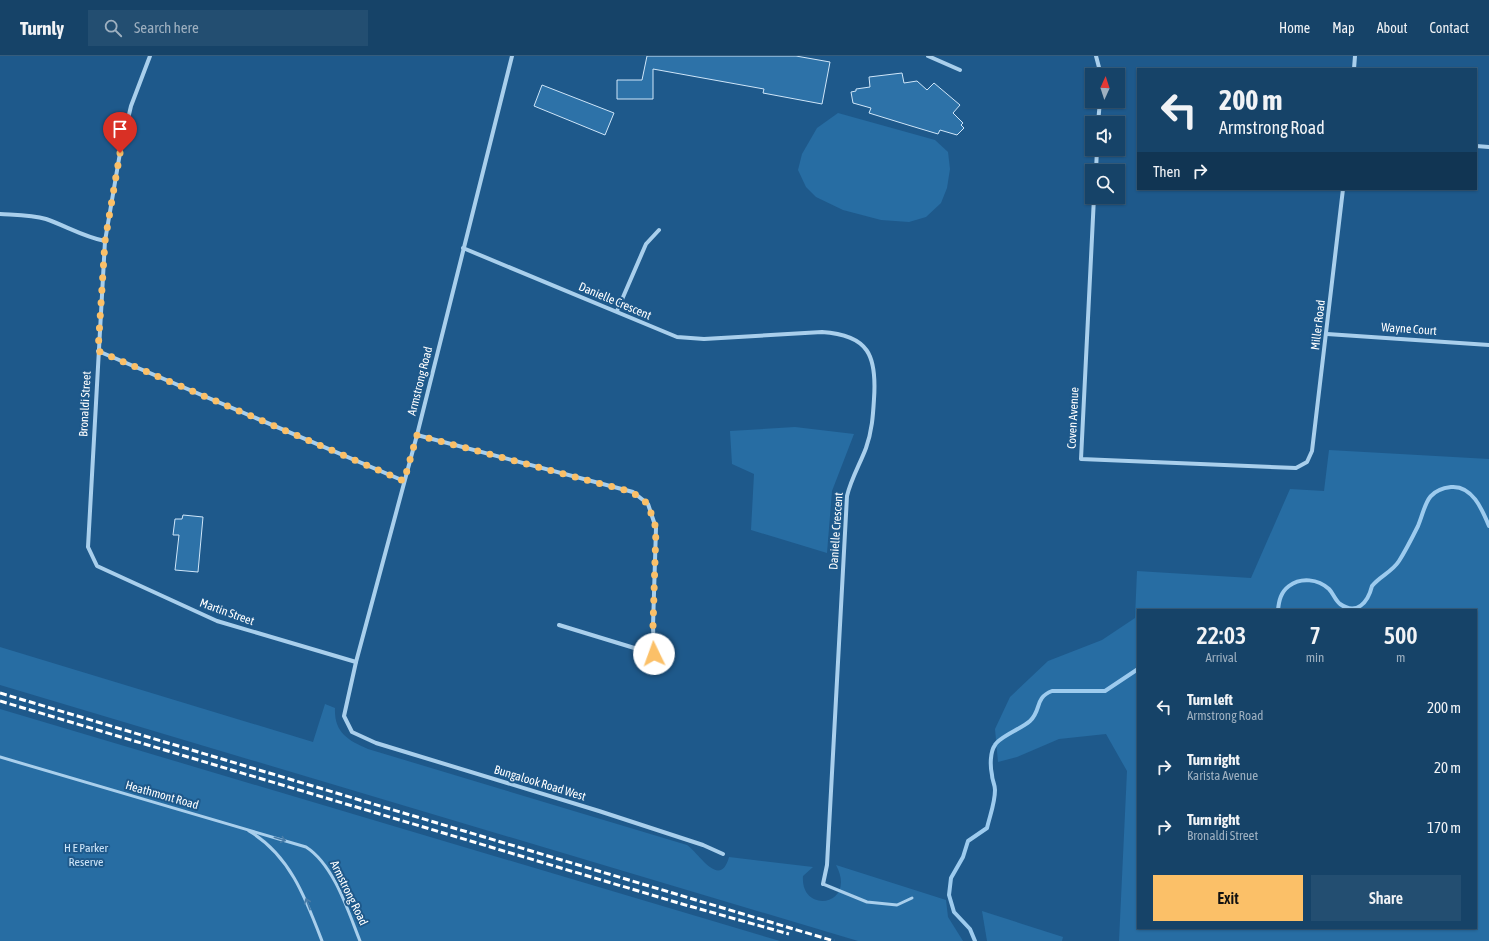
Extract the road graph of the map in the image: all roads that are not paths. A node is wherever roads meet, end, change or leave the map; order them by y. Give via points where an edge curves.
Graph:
1 (150, 56) edge
2 (512, 56) edge
3 (928, 56) edge
4 (1096, 56) edge
5 (1355, 56) edge
6 (1099, 68) edge
7 (1354, 68) edge
8 (960, 70) dead end
9 (1477, 146) edge
10 (1489, 147) edge
11 (1343, 190) edge
12 (1094, 204) edge
13 (0, 214) edge
14 (659, 230) dead end
15 (105, 241) junction
16 (463, 248) junction
17 (617, 311) junction
18 (1327, 334) junction
19 (1489, 345) edge
20 (98, 351) junction
21 (417, 435) junction
22 (1307, 462) joint
23 (404, 481) junction
24 (97, 566) joint
25 (559, 625) dead end
26 (356, 662) junction
27 (352, 732) joint
28 (0, 757) edge
29 (242, 827) junction
30 (723, 854) dead end
31 (317, 856) joint
32 (823, 884) joint
33 (912, 898) dead end
34 (322, 941) edge
35 (360, 941) edge

1 - 15 street, Bronaldi Street via 131,106
2 - 16 street, Armstrong Road
3 - 8 street
4 - 6 street
5 - 7 street
9 - 10 street
11 - 18 street, Miller Road
12 - 22 street, Coven Avenue via 1081,459 1296,468
13 - 15 street via 46,219
14 - 17 street via 646,244
15 - 20 street, Bronaldi Street
16 - 17 street, Danielle Crescent
16 - 21 street, Armstrong Road
17 - 32 street, Danielle Crescent via 677,338 838,333 854,339 873,360 873,425 847,496 828,857
18 - 19 street, Wayne Court
18 - 22 street, Miller Road via 1312,451
20 - 23 street
20 - 24 street, Bronaldi Street via 88,547
21 - 23 street, Armstrong Road
21 - 25 street via 632,492 648,504 656,528 654,654
23 - 26 street, Armstrong Road
24 - 26 street, Martin Street via 217,621
26 - 27 street, Armstrong Road via 344,716
27 - 30 street, Bungalook Road West via 376,743 599,811
28 - 29 lane, Heathmont Road
29 -> 31 lane, Heathmont Road via 306,847
34 -> 29 lane via 305,896 292,874 265,842
31 - 35 lane, Armstrong Road via 331,876
32 - 33 lane via 867,902 897,905

